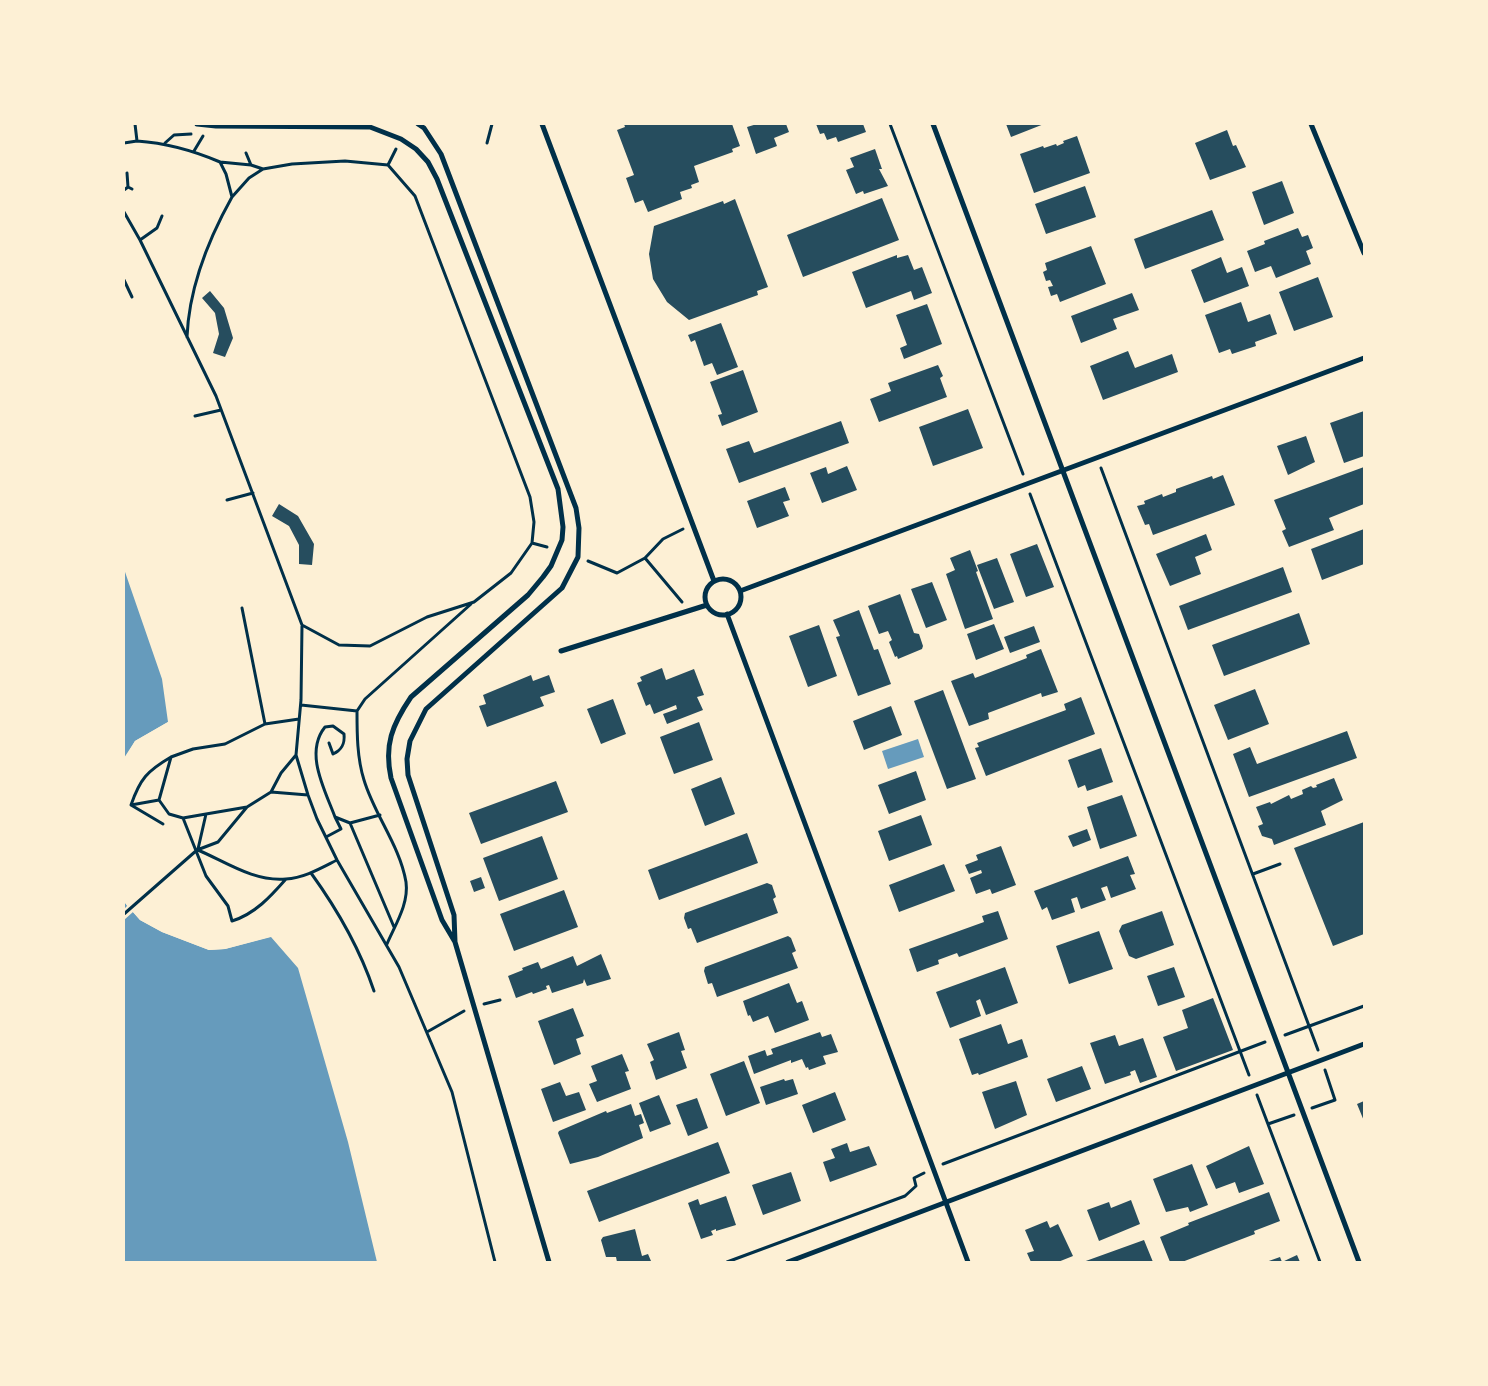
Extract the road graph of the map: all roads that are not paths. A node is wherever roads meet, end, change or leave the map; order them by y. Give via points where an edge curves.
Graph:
1 (198, 124) edge
2 (418, 124) edge
3 (542, 124) edge
4 (933, 124) edge
5 (1310, 124) edge
6 (1364, 253) edge
7 (1364, 358) edge
8 (1064, 470) junction
9 (714, 581) junction
10 (740, 591) junction
11 (707, 605) junction
12 (727, 614) junction
13 (561, 651) dead end
14 (455, 942) junction
15 (1364, 1044) edge
16 (1288, 1073) junction
17 (946, 1202) junction
18 (548, 1262) edge
19 (788, 1262) edge
20 (968, 1262) edge
21 (1359, 1262) edge

1 - 14 street via 370,127 401,139 416,149 437,179 558,489 563,527 558,551 543,577 528,595 410,697 388,746 387,760 392,778 442,920
2 - 14 street via 441,154 576,508 580,528 578,557 562,588 426,709 410,741 408,775 454,915
3 - 9 street
4 - 8 street
5 - 6 street
7 - 8 street
8 - 10 street
8 - 16 street
9 - 10 street via 729,580
9 - 11 street via 705,594
10 - 12 street via 740,603
11 - 12 street via 715,613
11 - 13 street
12 - 17 street
14 - 18 street
15 - 16 street
16 - 17 street
16 - 21 street
17 - 19 street
17 - 20 street

